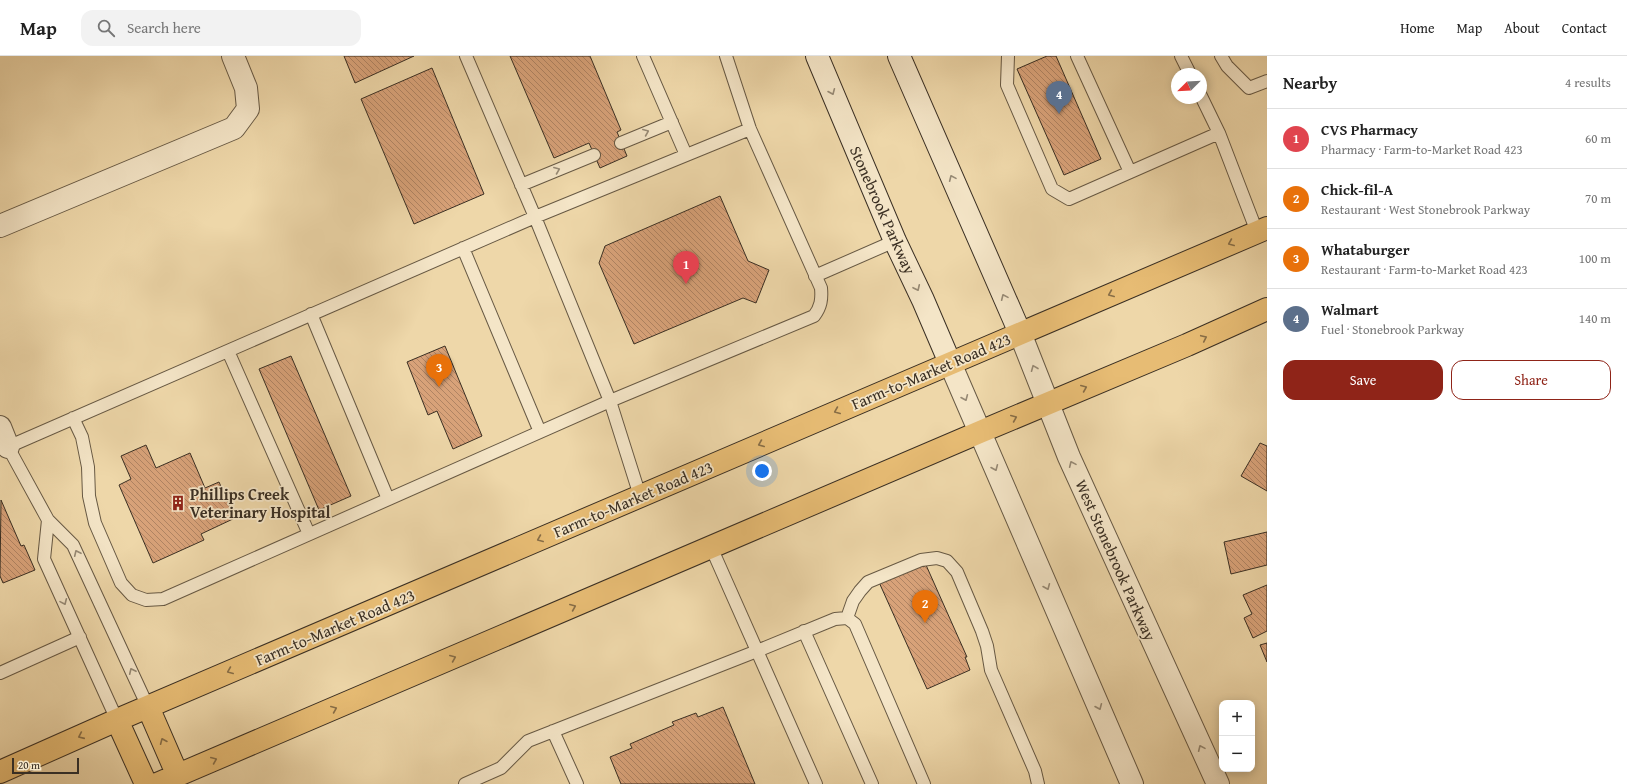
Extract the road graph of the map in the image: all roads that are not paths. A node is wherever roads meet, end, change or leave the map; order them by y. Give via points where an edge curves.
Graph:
1 (233, 56) edge
2 (466, 56) edge
3 (643, 56) edge
4 (726, 56) edge
5 (817, 56) edge
6 (899, 56) edge
7 (1077, 56) edge
8 (1181, 56) edge
9 (1220, 56) edge
10 (1010, 57) edge
11 (1187, 68) edge
12 (1267, 81) edge
13 (1205, 104) edge
14 (672, 122) junction
15 (750, 129) junction
16 (1219, 133) junction
17 (622, 143) dead end
18 (594, 155) dead end
19 (686, 155) junction
20 (1130, 172) junction
21 (521, 185) junction
22 (535, 217) junction
23 (0, 226) edge
24 (1262, 230) edge
25 (895, 241) junction
26 (462, 248) junction
27 (815, 276) junction
28 (1267, 308) edge
29 (311, 314) junction
30 (1020, 333) junction
31 (228, 350) junction
32 (950, 363) junction
33 (610, 401) junction
34 (1048, 403) junction
35 (73, 418) junction
36 (540, 432) junction
37 (980, 432) junction
38 (3, 441) edge
39 (640, 496) junction
40 (388, 499) junction
41 (48, 520) junction
42 (309, 534) junction
43 (711, 547) junction
44 (847, 618) junction
45 (804, 631) junction
46 (80, 637) junction
47 (757, 651) junction
48 (0, 673) edge
49 (148, 706) junction
50 (117, 720) junction
51 (553, 731) junction
52 (0, 772) edge
53 (490, 779) edge
54 (180, 780) edge
55 (146, 784) edge
56 (157, 784) edge
57 (465, 784) edge
58 (576, 784) edge
59 (816, 784) edge
60 (872, 784) edge
61 (924, 784) edge
62 (1038, 784) edge
63 (1132, 784) edge
64 (1218, 784) edge

1 - 23 street via 246,88 248,109 234,128
2 - 21 lane
3 - 14 lane
4 - 15 lane
5 -> 25 street, Stonebrook Parkway
30 -> 6 street
7 - 20 lane
8 - 11 lane
9 - 12 lane via 1249,88
10 - 20 lane via 1007,85 1052,189 1069,199
13 - 16 lane
17 -> 14 lane
14 - 19 lane
15 - 19 lane
15 - 27 lane
16 - 20 lane
16 - 24 lane
21 -> 18 lane
19 - 22 lane
21 - 22 lane
22 - 26 lane
22 - 33 lane
24 -> 30 main road, Farm-to-Market Road 423
25 - 27 lane
25 -> 32 street, Stonebrook Parkway
26 - 29 lane
26 - 36 lane
27 - 33 lane via 821,288 822,299 814,316
34 -> 28 main road via 1187,346
29 - 31 lane
29 - 40 lane
30 - 32 main road, Farm-to-Market Road 423
34 -> 30 street, West Stonebrook Parkway
31 - 35 lane
31 - 42 lane
32 -> 37 street
32 -> 39 main road, Farm-to-Market Road 423
33 - 36 lane
33 - 39 lane
37 -> 34 main road
64 -> 34 street, West Stonebrook Parkway via 1069,457
35 - 38 lane
35 - 42 lane via 82,437 95,523 121,583 132,595 146,600 163,599
36 - 40 lane
37 - 43 main road
37 -> 63 street
38 - 41 lane
39 -> 49 main road, Farm-to-Market Road 423
40 - 42 lane
41 -> 46 lane via 44,559
49 -> 41 lane via 73,545
43 - 47 lane
54 -> 43 main road
44 - 45 lane via 835,618
44 - 61 lane via 854,624
44 - 62 lane via 853,601 868,582 920,560 937,558 947,561 957,572 982,631 991,670 1036,771
45 - 47 lane
45 - 60 lane
46 - 48 lane
46 - 50 lane
47 - 51 lane
47 - 59 lane
49 - 50 main road, Farm-to-Market Road 423
54 -> 49 main road
50 -> 52 main road, Farm-to-Market Road 423
50 - 55 main road
51 - 53 lane via 528,742
51 - 58 lane
53 - 57 lane
54 - 56 main road

